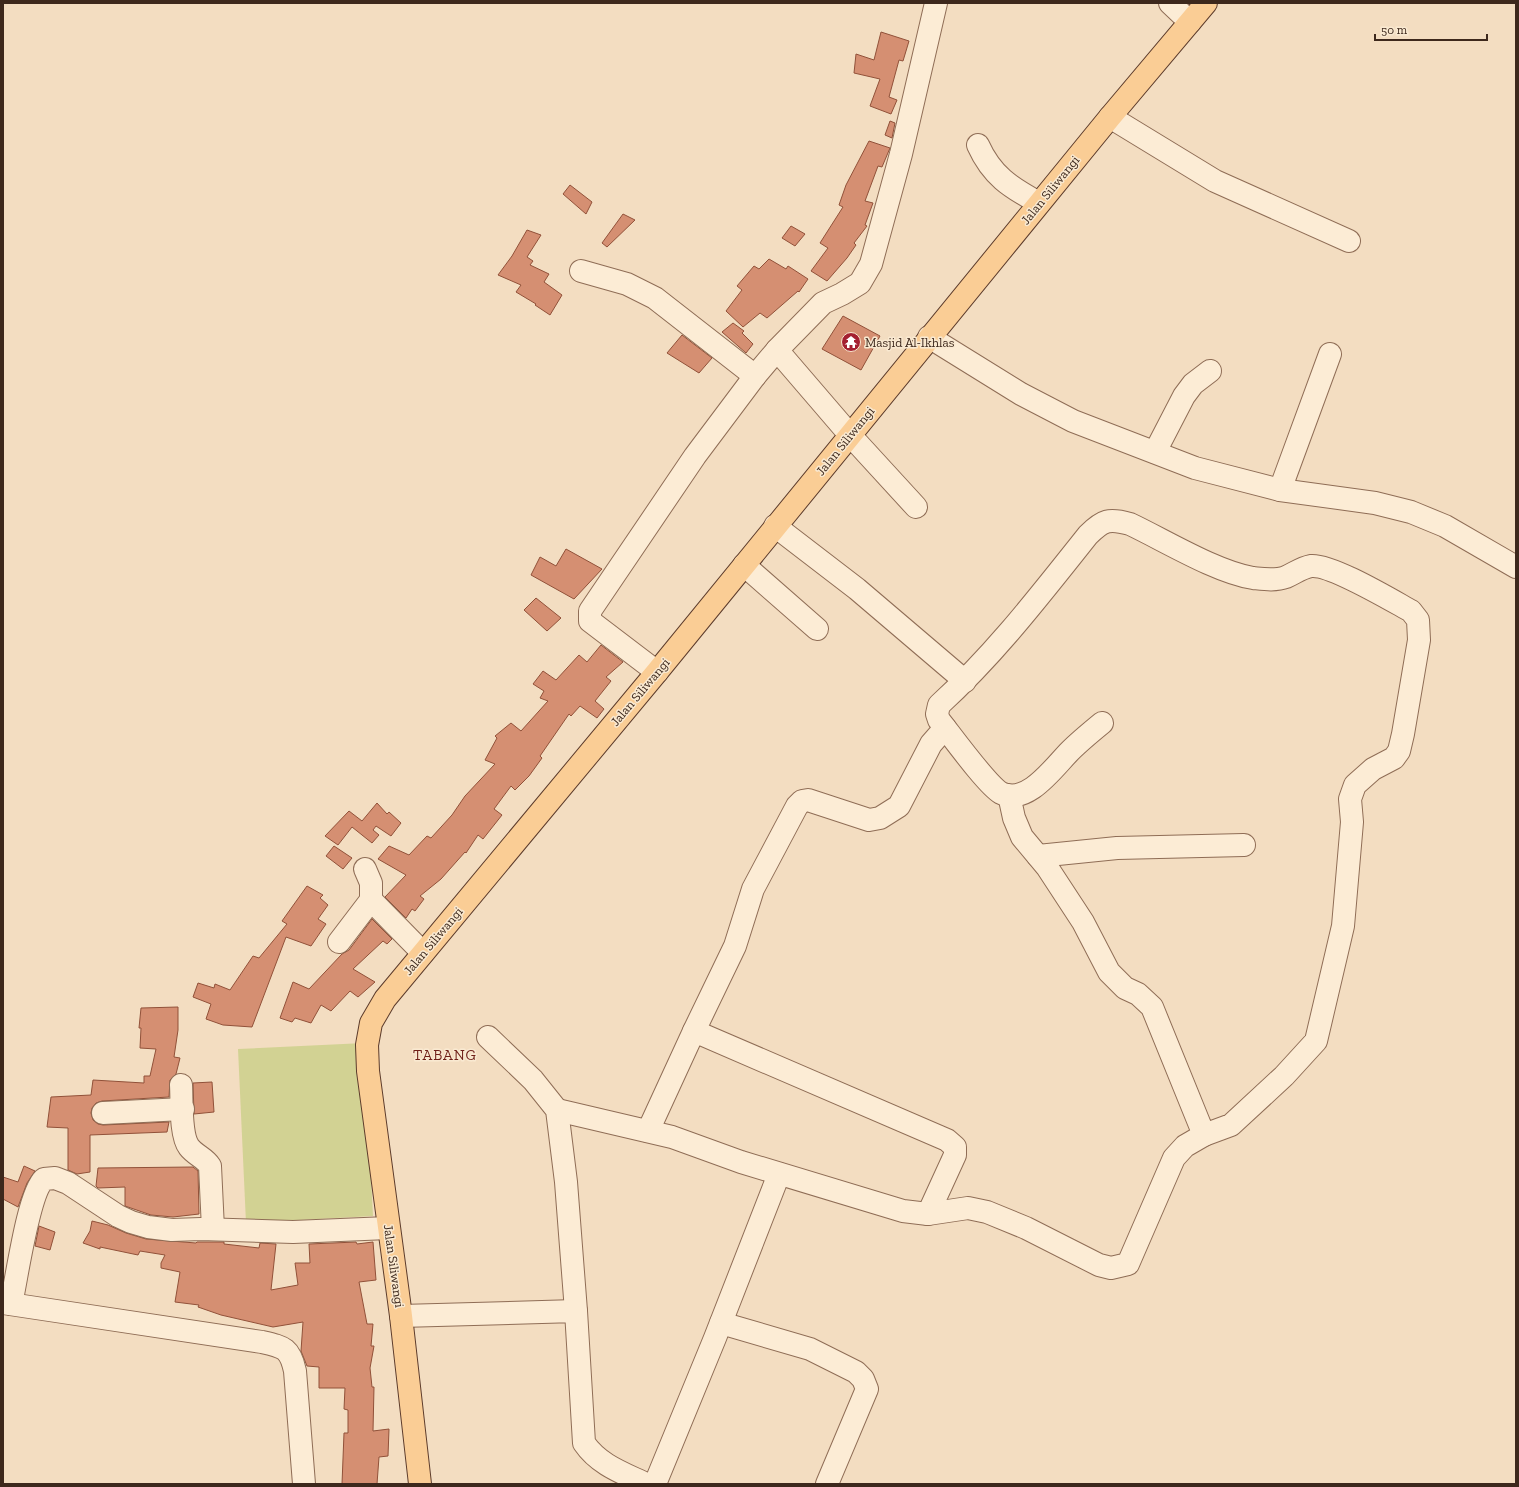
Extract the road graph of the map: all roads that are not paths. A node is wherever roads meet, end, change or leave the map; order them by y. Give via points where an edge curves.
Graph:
1 (936, 3) edge
2 (1170, 3) edge
3 (1206, 3) edge
4 (1190, 22) junction
5 (1110, 117) junction
6 (978, 145) dead end
7 (1039, 203) junction
8 (1349, 241) dead end
9 (581, 271) dead end
10 (929, 337) junction
11 (777, 350) junction
12 (1330, 354) dead end
13 (1210, 371) dead end
14 (755, 376) junction
15 (850, 435) junction
16 (1155, 452) junction
17 (1280, 490) junction
18 (916, 507) dead end
19 (775, 526) junction
20 (744, 565) junction
21 (1516, 567) edge
22 (817, 629) dead end
23 (656, 672) junction
24 (965, 681) junction
25 (1102, 723) dead end
26 (945, 728) junction
27 (1009, 795) junction
28 (1244, 845) dead end
29 (1038, 856) junction
30 (365, 869) dead end
31 (371, 900) junction
32 (339, 942) dead end
33 (423, 953) junction
34 (694, 1031) junction
35 (488, 1037) dead end
36 (181, 1085) dead end
37 (183, 1109) junction
38 (557, 1110) junction
39 (103, 1113) dead end
40 (648, 1131) junction
41 (1204, 1135) junction
42 (780, 1174) junction
43 (928, 1214) junction
44 (388, 1228) junction
45 (213, 1229) junction
46 (7, 1303) edge
47 (576, 1311) junction
48 (401, 1316) junction
49 (721, 1323) junction
50 (304, 1484) edge
51 (420, 1484) edge
52 (646, 1484) edge
53 (655, 1484) edge
54 (827, 1484) edge

1 - 11 street via 902,154 871,264 860,283 823,303
2 - 4 street
3 - 4 main road, Jalan Siliwangi
4 - 5 main road, Jalan Siliwangi
5 - 7 main road, Jalan Siliwangi
5 - 8 street via 1215,181
6 - 7 street via 984,160 994,173 1012,188
7 - 10 main road, Jalan Siliwangi
9 - 14 street via 627,284 655,298
10 - 15 main road, Jalan Siliwangi
10 - 16 street via 1028,398 1073,421
11 - 14 street
11 - 15 street
12 - 17 street
13 - 16 street via 1193,384 1184,396
14 - 23 street via 695,456 590,611 590,621
15 - 18 street
15 - 19 main road, Jalan Siliwangi
16 - 17 street via 1195,468
17 - 21 street via 1375,503 1410,512 1445,526
19 - 20 main road, Jalan Siliwangi
19 - 24 street via 857,589
20 - 22 street
20 - 23 main road, Jalan Siliwangi
23 - 33 main road, Jalan Siliwangi
24 - 26 street via 939,705 937,714
24 - 41 street via 1031,606 1088,535 1097,526 1109,520 1130,524 1237,575 1276,579 1286,577 1299,569 1318,566 1362,585 1416,615 1420,626 1419,640 1399,751 1394,758 1373,769 1355,785 1350,799 1352,822 1343,926 1316,1041 1284,1076 1231,1125
25 - 27 street via 1038,784 1020,795
26 - 27 street via 987,779 1000,792
26 - 34 street via 931,744 899,806 880,818 869,820 808,800 797,806 753,889 735,946
27 - 29 street via 1014,818 1022,837
28 - 29 street via 1117,848
29 - 41 street via 1082,922 1108,972 1152,1007
30 - 31 street via 371,883
31 - 32 street
31 - 33 street
33 - 44 main road, Jalan Siliwangi via 385,999 371,1023 367,1045
34 - 40 street
34 - 43 street via 947,1140 955,1147 955,1155
35 - 38 street via 533,1080
36 - 37 street
37 - 39 street
37 - 45 street via 184,1138 188,1146 210,1166
38 - 40 street
38 - 47 street via 566,1182
40 - 42 street
41 - 43 street via 1184,1146 1174,1158 1128,1264 1111,1268 1099,1265 1026,1228 987,1212 968,1208
42 - 43 street via 903,1211
42 - 49 street
44 - 45 street via 293,1232
44 - 48 main road, Jalan Siliwangi
45 - 46 street via 172,1230 131,1222 68,1183 55,1178 44,1179 38,1187 30,1209
46 - 50 street via 262,1342 284,1348 292,1356 295,1370
47 - 48 street
47 - 52 street via 584,1443 591,1455 602,1463
48 - 51 main road, Jalan Siliwangi
49 - 53 street
49 - 54 street via 810,1349 856,1372 863,1379 867,1389

